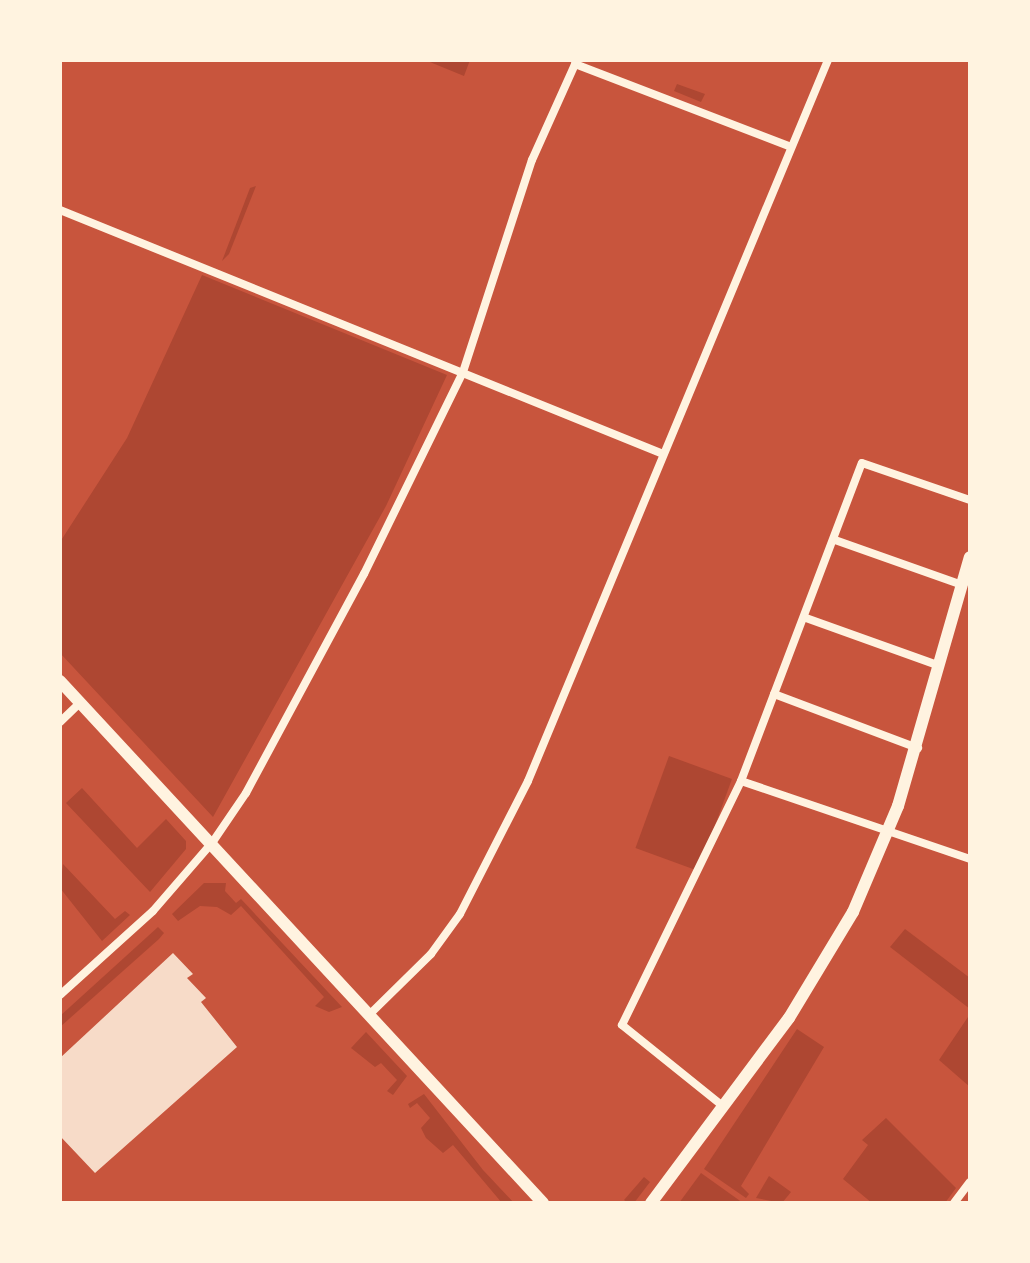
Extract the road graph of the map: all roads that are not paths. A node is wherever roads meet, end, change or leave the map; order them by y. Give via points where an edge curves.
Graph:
1 (828, 60) edge
2 (576, 62) edge
3 (791, 147) junction
4 (60, 210) edge
5 (463, 372) junction
6 (663, 454) junction
7 (970, 500) edge
8 (835, 540) junction
9 (970, 557) edge
10 (962, 585) junction
11 (806, 618) junction
12 (940, 666) junction
13 (60, 681) edge
14 (774, 694) junction
15 (80, 703) junction
16 (60, 722) edge
17 (918, 748) junction
18 (741, 781) junction
19 (889, 833) junction
20 (212, 843) junction
21 (970, 859) edge
22 (60, 995) edge
23 (371, 1013) junction
24 (724, 1107) junction
25 (970, 1182) edge
26 (543, 1203) edge
27 (651, 1203) edge
28 (954, 1203) edge

1 - 3 street
2 - 3 street
2 - 5 street via 532,160
3 - 6 street
4 - 5 street
5 - 6 street
5 - 20 street via 364,574 246,793
6 - 23 street via 571,682 486,869 431,954
7 - 8 street via 862,463
8 - 10 street
8 - 11 street
9 - 10 street
10 - 12 street
11 - 12 street
11 - 14 street
12 - 17 street
13 - 15 street
14 - 17 street
14 - 18 street
15 - 16 street
15 - 20 street
17 - 19 street
18 - 19 street
18 - 24 street via 622,1025
19 - 21 street
19 - 24 street via 826,961
20 - 22 street via 114,950
20 - 23 street
23 - 26 street
24 - 27 street
25 - 28 street

